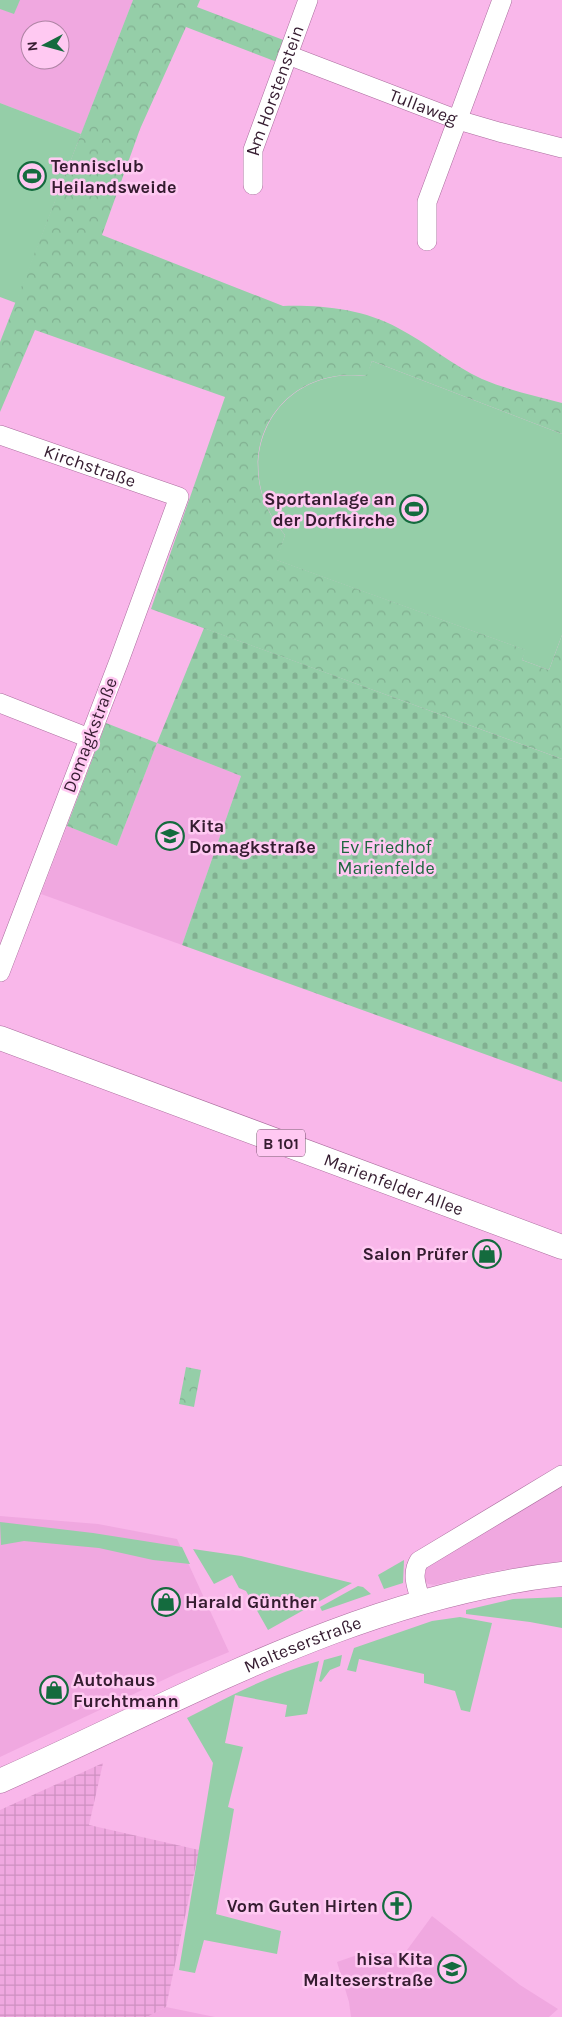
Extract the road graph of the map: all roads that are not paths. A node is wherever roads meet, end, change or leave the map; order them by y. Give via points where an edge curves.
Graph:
1 (308, 0) edge
2 (502, 0) edge
3 (288, 54) junction
4 (458, 120) junction
5 (562, 148) edge
6 (253, 185) dead end
7 (427, 241) dead end
8 (0, 435) edge
9 (178, 497) joint
10 (0, 703) edge
11 (89, 738) junction
12 (0, 972) edge
13 (0, 1038) edge
14 (562, 1247) edge
15 (562, 1475) edge
16 (562, 1574) edge
17 (421, 1601) junction
18 (0, 1782) edge

1 - 3 street, Am Horstenstein
2 - 4 street
3 - 4 street, Tullaweg
3 - 6 street, Am Horstenstein via 253,150
4 - 5 street, Tullaweg
4 - 7 street via 427,202
8 - 9 street, Kirchstraße
9 - 11 street, Domagkstraße
10 - 11 street
11 - 12 street, Domagkstraße
13 - 14 main road, Marienfelder Allee / B 101
15 - 17 street via 419,1561 415,1579
16 - 17 main road, Malteserstraße via 511,1580
17 - 18 main road, Malteserstraße via 302,1643 223,1676

